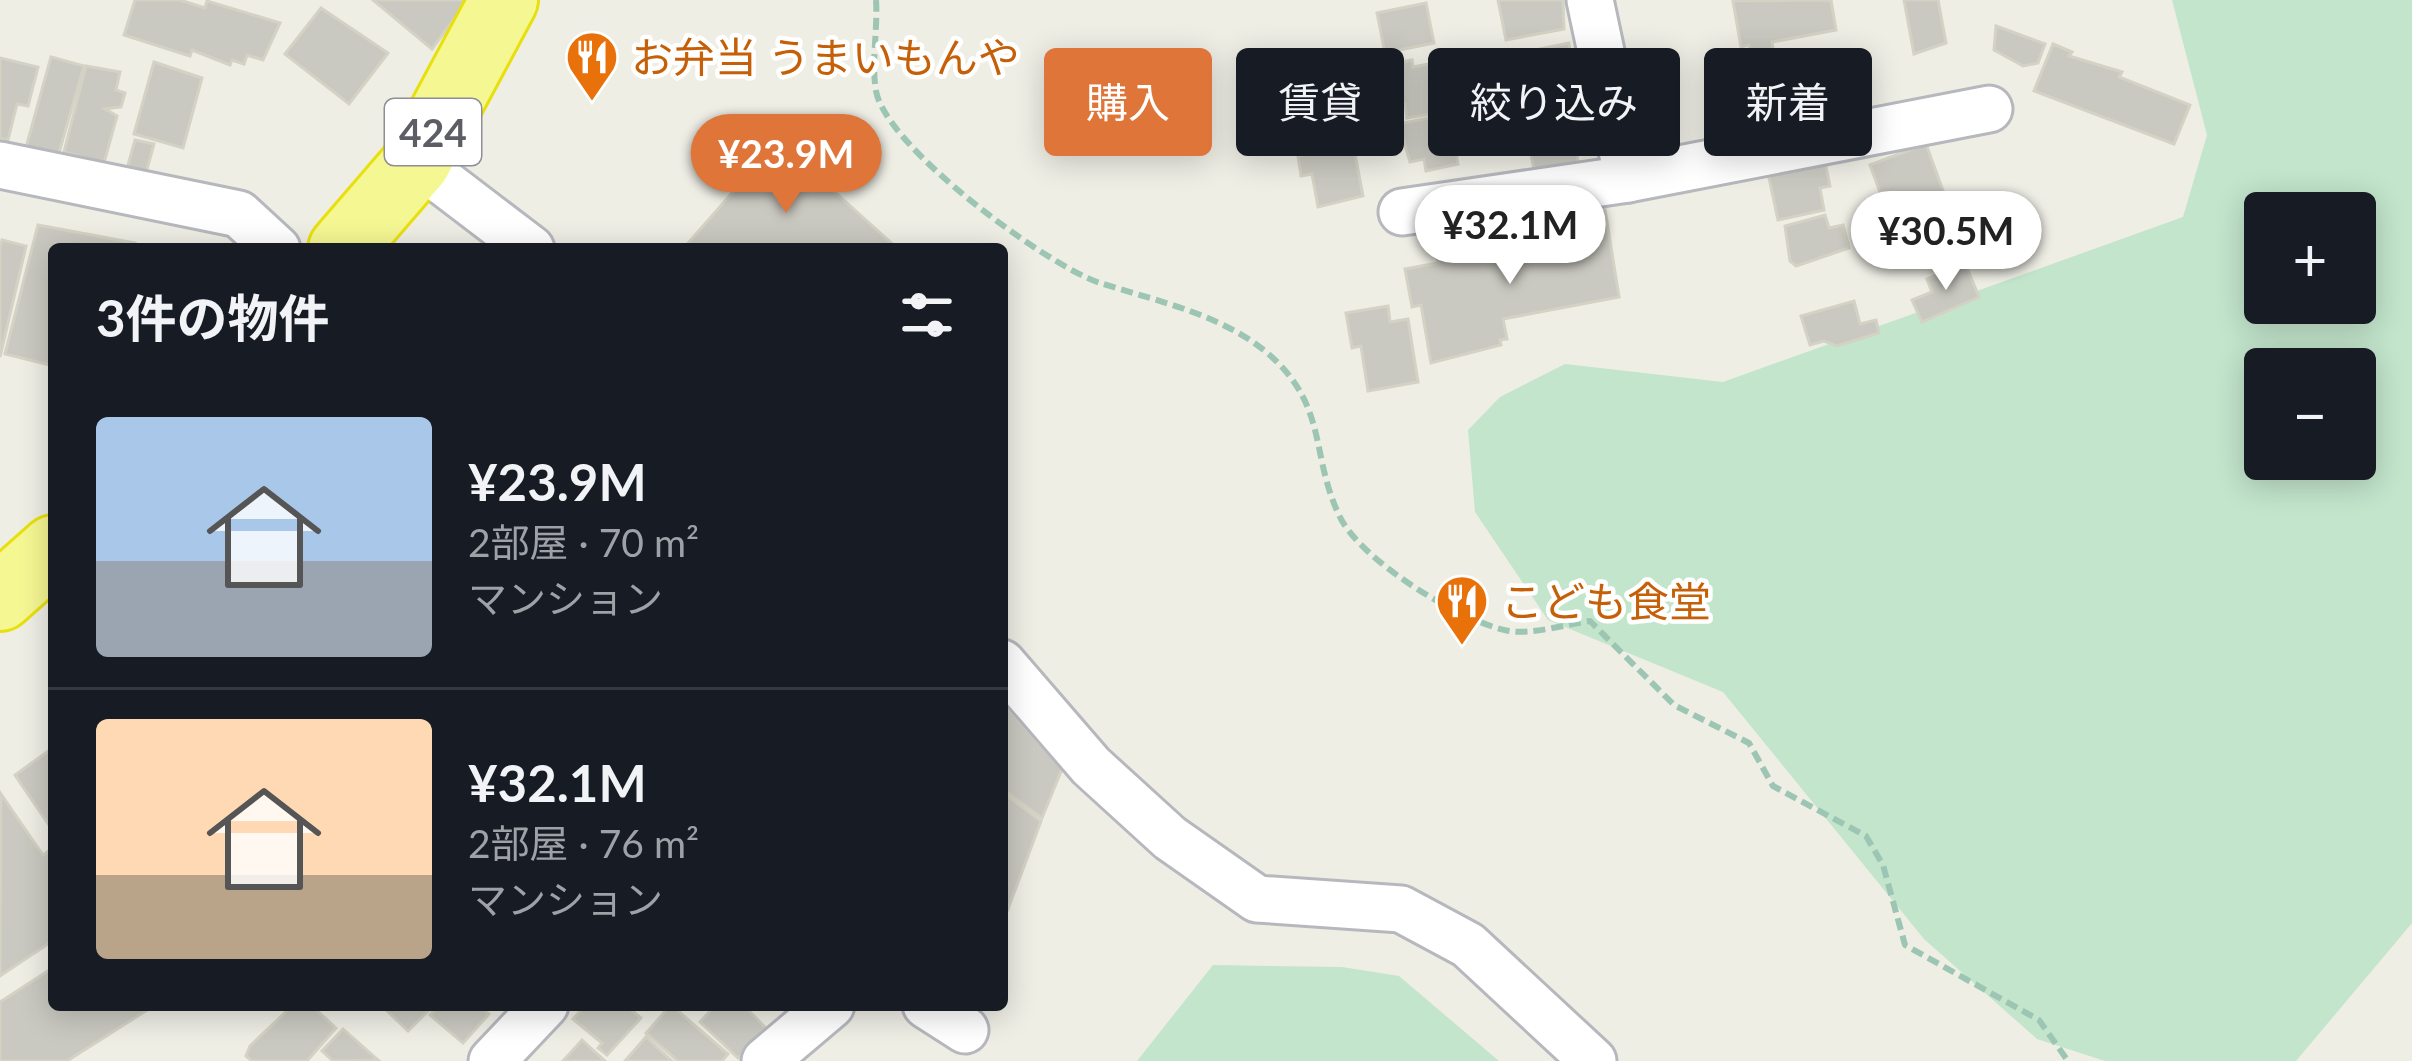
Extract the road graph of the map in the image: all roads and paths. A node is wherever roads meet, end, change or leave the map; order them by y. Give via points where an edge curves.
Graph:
1 (504, 0) edge
2 (876, 0) edge
3 (1590, 0) edge
4 (1989, 109) dead end
5 (417, 162) junction
6 (0, 165) edge
7 (1628, 179) junction
8 (1402, 212) dead end
9 (270, 243) edge
10 (347, 243) edge
11 (523, 243) edge
12 (48, 554) edge
13 (0, 597) edge
14 (1008, 670) edge
15 (539, 1011) edge
16 (824, 1011) edge
17 (935, 1011) edge
18 (965, 1030) dead end
19 (492, 1061) edge
20 (766, 1061) edge
21 (1593, 1061) edge
22 (2068, 1061) edge

1 - 5 highway, 424
2 - 22 path via 876,93 893,130 1010,233 1096,282 1172,300 1272,356 1312,404 1339,516 1365,553 1419,591 1510,632 1590,621 1674,705 1748,743 1774,786 1867,836 1905,945 2039,1020
3 - 7 street
4 - 7 street
5 - 10 highway, 424
5 - 11 street
6 - 9 street via 239,214
7 - 8 street
12 - 13 highway
14 - 21 street via 1091,766 1170,838 1257,899 1401,909 1468,945
15 - 19 street
16 - 20 street
17 - 18 street

